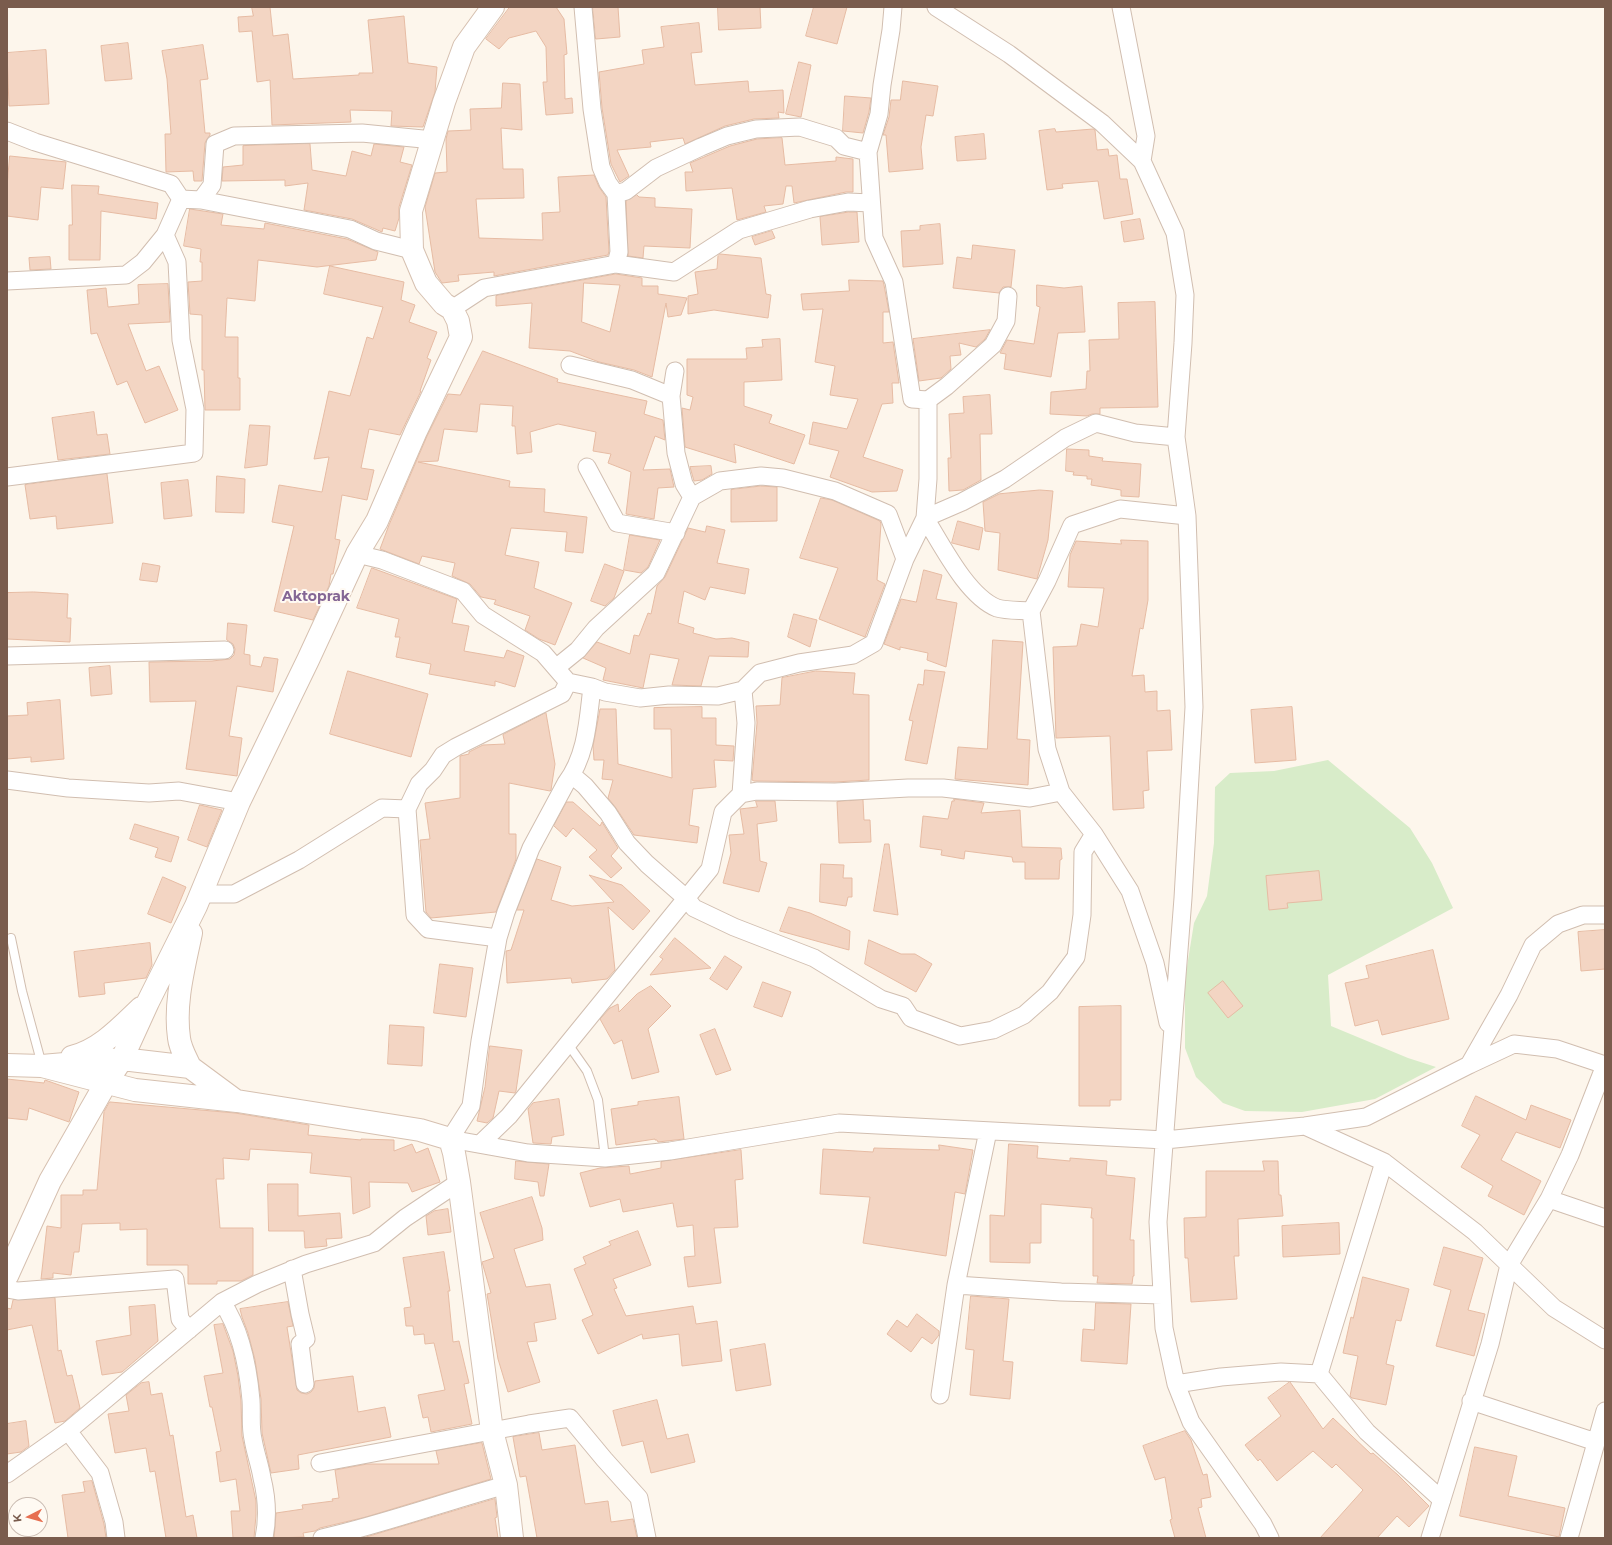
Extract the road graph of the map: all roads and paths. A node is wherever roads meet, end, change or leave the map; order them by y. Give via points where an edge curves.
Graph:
1 (494, 7) edge
2 (583, 7) edge
3 (893, 7) edge
4 (936, 7) edge
5 (1121, 7) edge
6 (7, 131) edge
7 (433, 140) junction
8 (868, 152) junction
9 (1142, 161) junction
10 (616, 194) junction
11 (181, 199) junction
12 (201, 200) junction
13 (871, 203) junction
14 (166, 235) junction
15 (412, 250) junction
16 (616, 264) junction
17 (7, 281) edge
18 (1008, 296) dead end
19 (452, 309) junction
20 (570, 365) dead end
21 (675, 371) dead end
22 (671, 396) junction
23 (928, 400) junction
24 (1176, 437) junction
25 (587, 467) dead end
26 (7, 477) edge
27 (692, 497) junction
28 (1187, 516) junction
29 (925, 518) junction
30 (676, 532) junction
31 (357, 554) junction
32 (905, 559) junction
33 (1031, 611) junction
34 (225, 650) dead end
35 (7, 656) edge
36 (557, 667) junction
37 (568, 682) junction
38 (592, 687) junction
39 (743, 690) junction
40 (572, 775) junction
41 (7, 780) edge
42 (1061, 792) junction
43 (741, 794) junction
44 (239, 802) junction
45 (407, 809) junction
46 (1094, 834) junction
47 (687, 898) junction
48 (199, 900) junction
49 (1605, 914) edge
50 (11, 938) dead end
51 (498, 938) junction
52 (148, 1002) junction
53 (1172, 1041) junction
54 (568, 1044) junction
55 (122, 1059) junction
56 (7, 1065) edge
57 (1469, 1065) junction
58 (1605, 1065) edge
59 (42, 1066) junction
60 (190, 1067) junction
61 (106, 1083) junction
62 (237, 1101) junction
63 (1305, 1126) junction
64 (988, 1131) junction
65 (450, 1139) junction
66 (1165, 1140) junction
67 (480, 1144) junction
68 (605, 1158) junction
69 (1384, 1162) junction
70 (459, 1182) junction
71 (1549, 1199) junction
72 (1605, 1218) edge
73 (1509, 1265) junction
74 (292, 1269) junction
75 (7, 1276) edge
76 (956, 1285) junction
77 (7, 1289) edge
78 (1162, 1295) junction
79 (222, 1302) junction
80 (189, 1330) junction
81 (1605, 1340) edge
82 (1319, 1374) junction
83 (305, 1384) dead end
84 (1176, 1384) junction
85 (940, 1395) dead end
86 (1471, 1401) junction
87 (1605, 1411) edge
88 (68, 1431) junction
89 (492, 1431) junction
90 (1596, 1442) junction
91 (320, 1463) dead end
92 (7, 1474) edge
93 (506, 1485) junction
94 (1442, 1500) junction
95 (1266, 1531) edge
96 (116, 1538) edge
97 (264, 1538) edge
98 (322, 1538) edge
99 (512, 1538) edge
100 (647, 1538) edge
101 (1278, 1538) edge
102 (1430, 1538) edge
103 (1569, 1538) edge

1 - 7 street via 464,47
2 - 10 street via 592,109 601,167
3 - 8 street via 879,114
4 - 9 street via 1009,54 1102,123
5 - 9 street via 1146,136
6 - 11 street via 171,184
7 - 12 street via 362,133 234,136 215,144 212,185
7 - 15 street via 411,211
8 - 10 street via 844,146 836,138 800,127 756,129 726,136 701,147 656,168 626,191
8 - 13 street
9 - 24 street via 1175,233 1185,295
10 - 16 street via 619,252
11 - 12 street
11 - 14 street
12 - 15 street via 350,229 376,241
13 - 16 street via 848,202 810,209 739,230 674,272
13 - 23 street via 874,238 894,282 912,399
14 - 17 street via 143,262 126,275
14 - 26 street via 177,262 181,340 195,409 194,452
15 - 19 street via 426,283 444,304
16 - 19 street via 484,288
18 - 23 street via 1006,321 993,345
19 - 31 street via 458,321 460,337 377,521
20 - 22 street via 632,380
21 - 22 street
22 - 27 street via 676,453 684,484
23 - 29 street via 928,479
24 - 28 street
24 - 29 street via 1135,433 1096,423 1065,438 1005,479
25 - 30 street via 617,523
27 - 30 street
27 - 32 street via 720,482 761,476 783,478 835,491 888,514
28 - 33 street via 1120,509 1072,525
28 - 53 street via 1194,707
29 - 32 street
29 - 33 street via 967,585 980,598 998,608
30 - 36 street via 656,573 596,628 578,650
31 - 36 street via 382,560 463,591 483,615 543,653
31 - 44 street
32 - 39 street via 874,643 853,655 799,663 760,673
33 - 42 street via 1047,749
34 - 35 street
36 - 37 street
37 - 38 street
37 - 45 street via 562,694 456,746 443,755 419,784
38 - 39 street via 640,698 669,695 718,696
38 - 40 street via 585,743
39 - 43 street via 746,723
40 - 47 street via 608,813 627,843
40 - 51 street via 531,848
41 - 44 street via 68,788 179,791
42 - 43 street via 1030,798 943,788 835,792 757,791
42 - 46 street
43 - 47 street via 723,812 710,869
44 - 48 street
45 - 48 street via 382,808 299,860 234,894
45 - 51 street via 415,915 428,929
46 - 47 street via 1083,852 1082,915 1076,957 1050,992 1024,1015 993,1030 960,1036 911,1018 903,1006 882,999 814,958 734,927 694,908
46 - 53 street via 1130,891 1154,963
47 - 54 street
48 - 52 street
48 - 60 street via 179,989 179,1039
49 - 57 street via 1583,915 1558,924 1533,945
50 - 59 lane
51 - 65 street via 470,1106
52 - 55 street
52 - 59 street via 93,1049
53 - 66 street
54 - 67 street via 509,1116
54 - 68 lane via 587,1071 598,1100
55 - 59 street
55 - 60 street
55 - 61 street
56 - 59 street
57 - 58 street via 1514,1044 1557,1049
57 - 63 street via 1366,1117
58 - 71 street via 1570,1155
59 - 61 street
60 - 62 street
61 - 62 street via 135,1090
61 - 75 street via 50,1181
62 - 65 street via 420,1130
63 - 66 street
63 - 69 street
64 - 66 street
64 - 68 street via 839,1123 670,1151
64 - 76 street
65 - 67 street
65 - 70 street
66 - 78 street via 1158,1222
67 - 68 street via 528,1153
69 - 73 street via 1475,1232
69 - 82 street
70 - 74 street via 405,1218 374,1243
70 - 89 street
71 - 72 street
71 - 73 street
73 - 81 street via 1554,1308
73 - 86 street via 1490,1344
74 - 79 street
74 - 83 street via 306,1339 300,1344
76 - 78 street
76 - 85 street
77 - 80 street via 18,1291 175,1280 180,1319
78 - 84 street via 1164,1328
79 - 80 street
79 - 97 street via 230,1315 243,1349 251,1400 252,1438 263,1478 266,1505 267,1524
80 - 88 street
82 - 84 street via 1281,1372
82 - 94 street via 1367,1432
84 - 95 street via 1191,1422
86 - 90 street
86 - 94 street
87 - 90 street
88 - 92 street
88 - 96 street via 100,1473
89 - 91 street
89 - 93 street
89 - 100 street via 570,1418 639,1498
90 - 103 street
93 - 98 street via 363,1529
93 - 99 street
94 - 102 street
95 - 101 street

